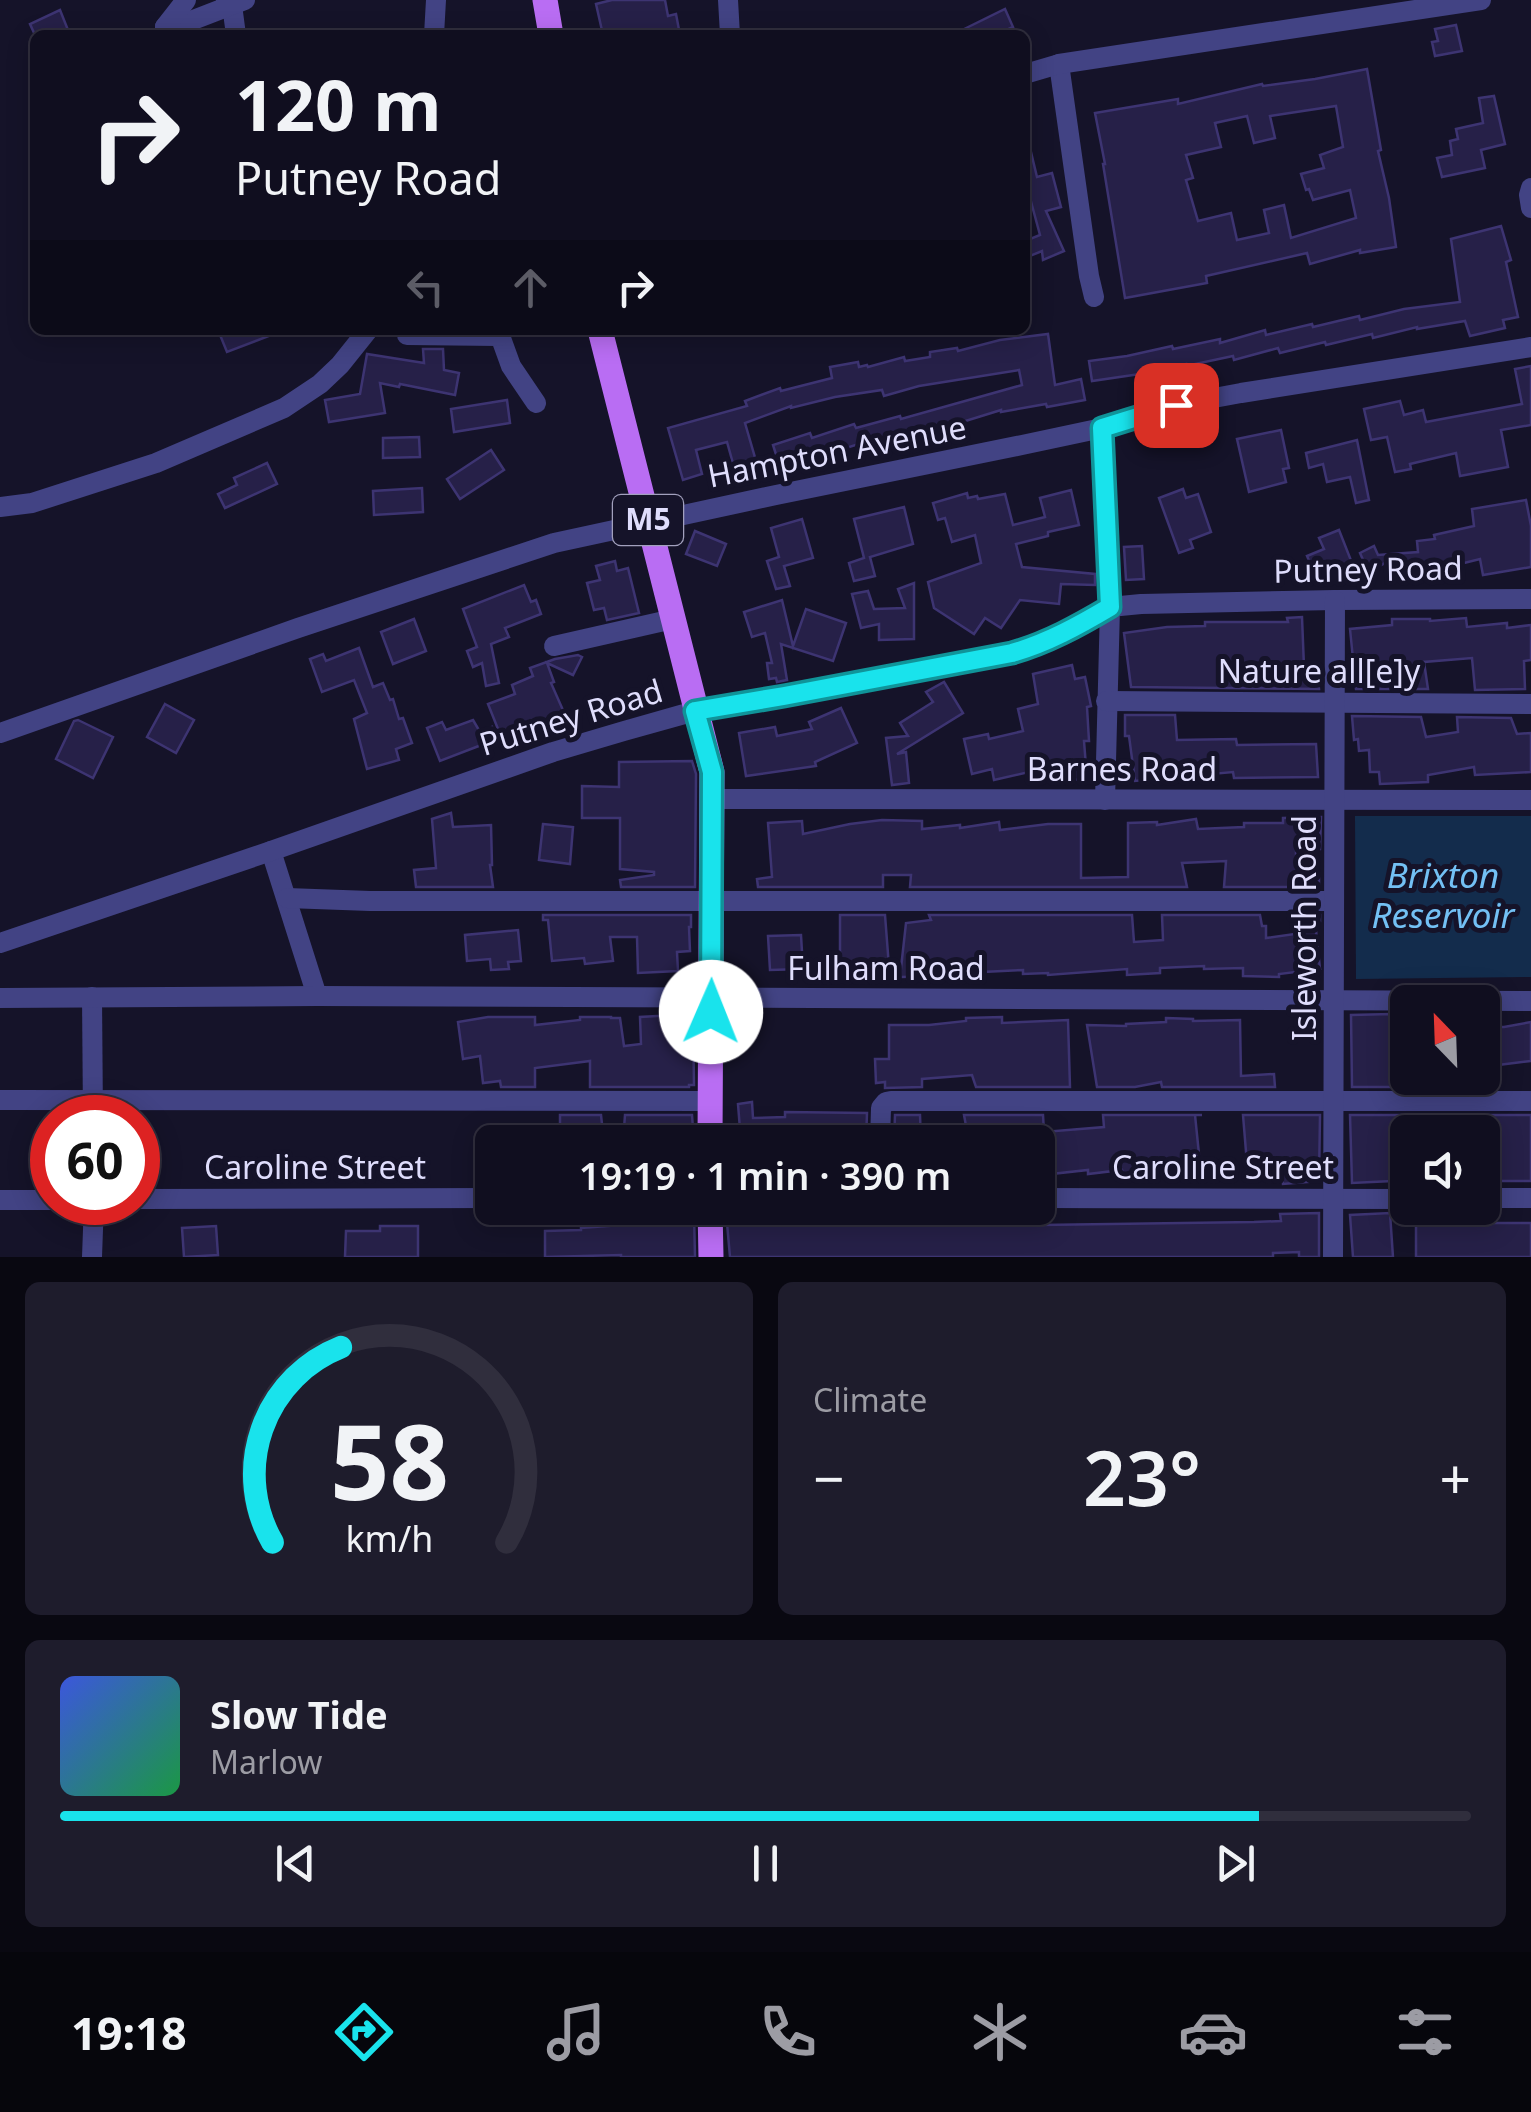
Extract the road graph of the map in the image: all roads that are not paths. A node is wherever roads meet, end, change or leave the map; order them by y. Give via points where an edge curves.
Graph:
1 (186, 0) edge
2 (436, 0) edge
3 (545, 0) edge
4 (728, 0) edge
5 (1481, 0) edge
6 (234, 2) edge
7 (236, 30) edge
8 (434, 30) edge
9 (550, 30) edge
10 (730, 30) edge
11 (1059, 64) junction
12 (1030, 73) edge
13 (1531, 188) edge
14 (1531, 208) edge
15 (1094, 297) dead end
16 (364, 335) edge
17 (499, 335) edge
18 (601, 335) edge
19 (1531, 347) edge
20 (536, 403) dead end
21 (1102, 428) junction
22 (0, 506) edge
23 (648, 522) junction
24 (1531, 598) edge
25 (1335, 600) junction
26 (1110, 607) junction
27 (673, 619) junction
28 (554, 646) dead end
29 (1106, 701) junction
30 (1335, 702) junction
31 (1531, 704) edge
32 (695, 711) junction
33 (0, 732) edge
34 (712, 799) junction
35 (1105, 800) junction
36 (1334, 800) junction
37 (1531, 800) edge
38 (271, 851) junction
39 (287, 898) junction
40 (712, 902) junction
41 (1334, 902) junction
42 (0, 943) edge
43 (317, 996) junction
44 (92, 997) junction
45 (0, 998) edge
46 (711, 998) junction
47 (1335, 1001) junction
48 (1531, 1001) edge
49 (93, 1095) edge
50 (0, 1100) edge
51 (1335, 1101) junction
52 (710, 1102) junction
53 (1531, 1102) edge
54 (30, 1103) edge
55 (160, 1109) edge
56 (710, 1125) edge
57 (880, 1125) edge
58 (475, 1198) edge
59 (1055, 1198) edge
60 (1500, 1198) edge
61 (1531, 1198) edge
62 (160, 1199) edge
63 (1334, 1199) junction
64 (1390, 1199) edge
65 (0, 1200) edge
66 (30, 1200) edge
67 (93, 1225) edge
68 (710, 1225) edge
69 (92, 1257) edge
70 (711, 1257) edge
71 (1333, 1257) edge

1 - 6 street via 165,26
2 - 8 street
3 - 9 main road
4 - 10 street
5 - 11 street
6 - 7 street
11 - 12 street
11 - 15 street
13 - 14 street
16 - 22 street via 320,384 284,408 156,463 32,503
17 - 20 street
18 - 23 main road, M5
19 - 21 street, Hampton Avenue via 1225,396
21 - 23 street, Hampton Avenue
21 - 26 street
23 - 27 main road, M5
23 - 33 street, Hampton Avenue via 492,562
24 - 25 street, Putney Road
25 - 26 street, Putney Road
25 - 30 street, Isleworth Road
26 - 29 street
26 - 32 street, Putney Road via 1012,653
27 - 28 street
27 - 32 main road, M5
29 - 30 street, Nature all[e]y
29 - 35 street
30 - 31 street, Nature all[e]y
30 - 36 street, Isleworth Road
32 - 34 main road, M5 via 709,756
32 - 38 street, Putney Road via 553,752
34 - 35 street, Barnes Road
34 - 40 main road, M5
35 - 36 street, Barnes Road
36 - 37 street, Barnes Road
36 - 41 street, Isleworth Road
38 - 39 street
38 - 42 street, Putney Road
39 - 40 street
39 - 43 street
40 - 41 street
40 - 46 main road, M5
41 - 47 street, Isleworth Road
43 - 44 street, Fulham Road
43 - 46 street, Fulham Road
44 - 45 street, Fulham Road
44 - 49 street
46 - 47 street, Fulham Road
46 - 52 main road, M5
47 - 48 street, Fulham Road
47 - 51 street, Isleworth Road
50 - 54 street
51 - 53 street
51 - 57 street via 891,1101 881,1108
51 - 63 street, Isleworth Road
52 - 55 street
52 - 56 main road, M5
58 - 62 street, Caroline Street
59 - 63 street, Caroline Street
60 - 61 street
63 - 64 street, Caroline Street
63 - 71 street, Isleworth Road
65 - 66 street
67 - 69 street
68 - 70 main road

